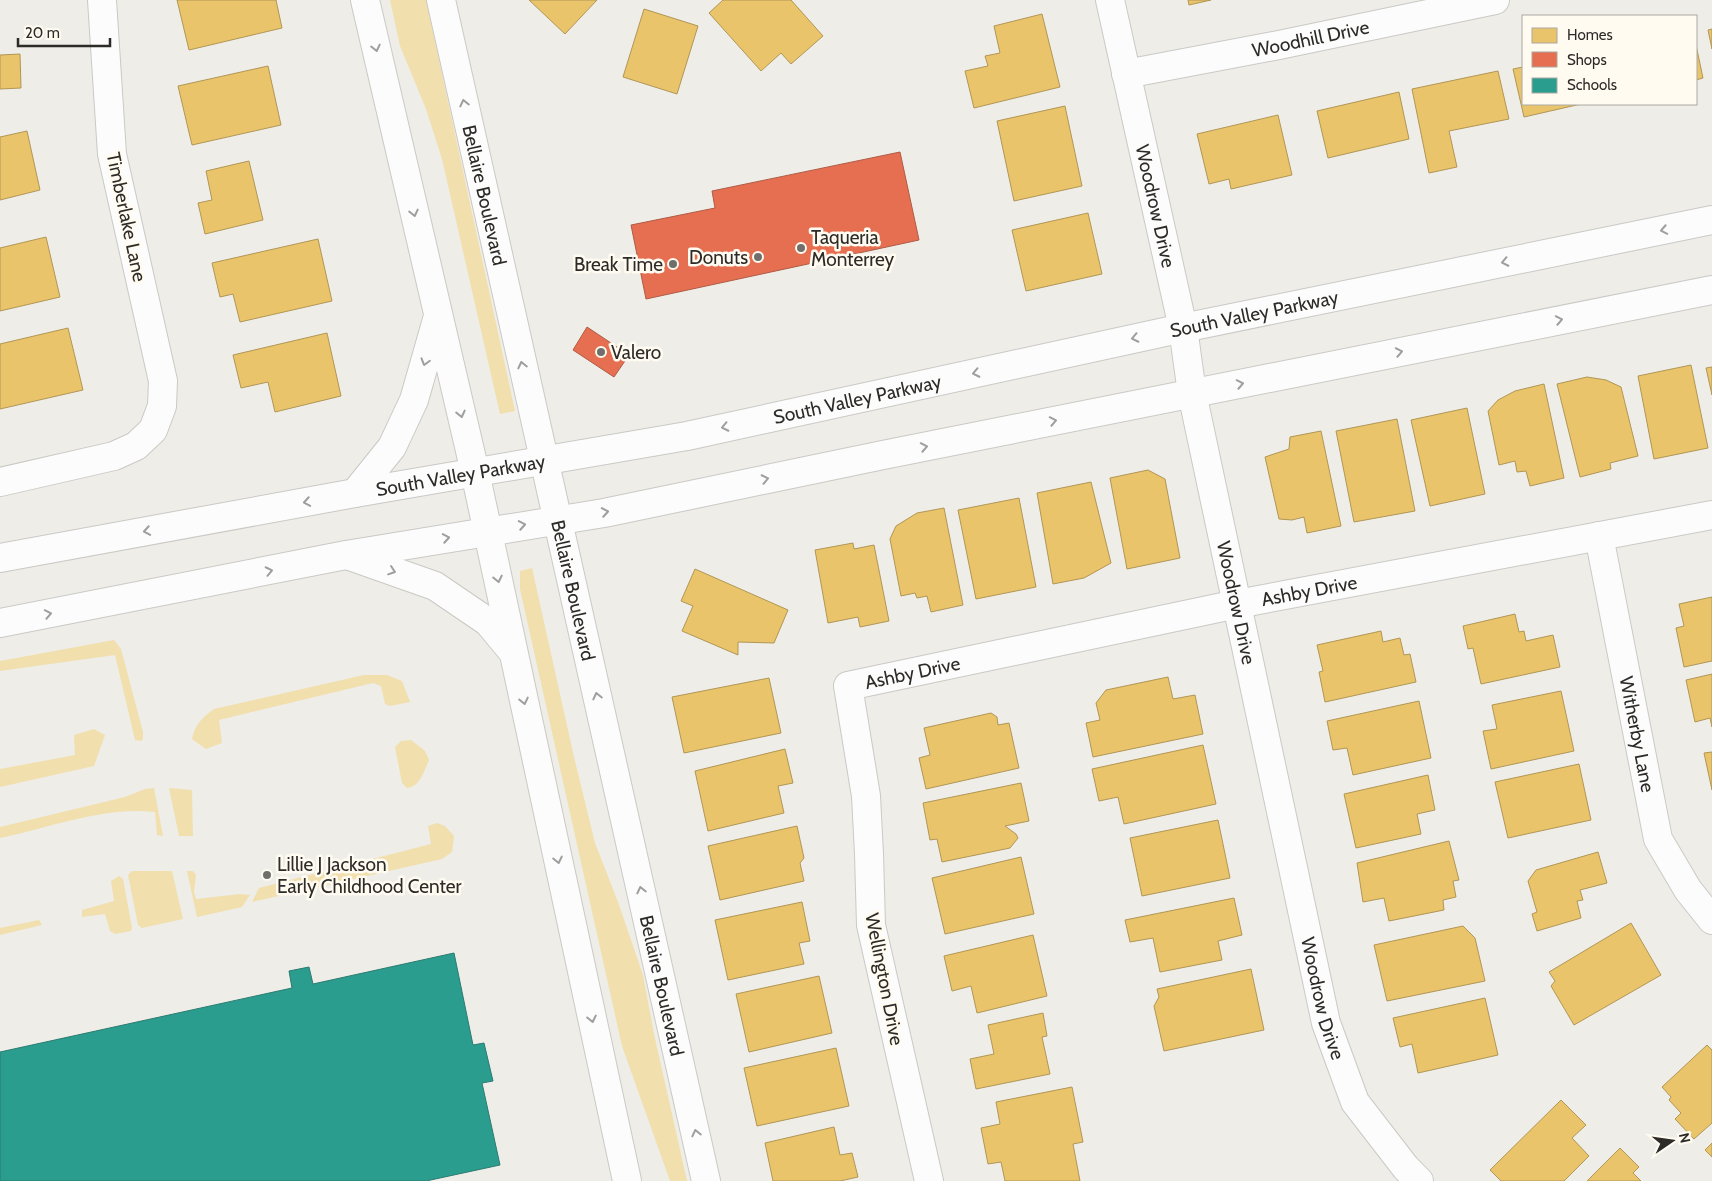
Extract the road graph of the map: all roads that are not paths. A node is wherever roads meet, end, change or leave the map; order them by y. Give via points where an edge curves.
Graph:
1 (102, 0) edge
2 (365, 0) edge
3 (441, 0) edge
4 (1110, 0) edge
5 (1495, 0) edge
6 (1126, 74) junction
7 (1712, 220) edge
8 (1712, 290) edge
9 (438, 315) junction
10 (1183, 328) junction
11 (1192, 393) junction
12 (544, 460) junction
13 (475, 472) junction
14 (0, 482) edge
15 (355, 493) junction
16 (1712, 515) edge
17 (557, 519) junction
18 (487, 531) junction
19 (1599, 536) junction
20 (346, 555) junction
21 (0, 558) edge
22 (1237, 604) junction
23 (0, 623) edge
24 (514, 653) junction
25 (848, 686) joint
26 (1712, 920) edge
27 (626, 1181) edge
28 (706, 1181) edge
29 (929, 1181) edge
30 (1419, 1181) edge

1 - 14 main road, Timberlake Lane via 112,154 163,381 162,406 153,430 136,446 114,456
2 -> 9 main road
12 -> 3 main road, Bellaire Boulevard
4 - 6 main road, Woodrow Drive
5 - 6 main road, Woodhill Drive
6 - 10 main road, Woodrow Drive
7 -> 10 main road, South Valley Parkway
11 -> 8 main road
9 -> 13 main road
9 -> 15 main road via 414,400 392,447
10 - 11 main road, Woodrow Drive
10 -> 12 main road, South Valley Parkway via 687,436
17 -> 11 main road via 611,511
11 - 22 main road, Woodrow Drive
12 - 13 main road, South Valley Parkway
12 - 17 main road, Bellaire Boulevard
13 - 15 main road, South Valley Parkway
13 - 18 main road
15 -> 21 main road, South Valley Parkway
16 - 19 main road, Ashby Drive
18 -> 17 main road
28 -> 17 main road, Bellaire Boulevard
20 -> 18 main road
18 -> 24 main road
19 - 22 main road, Ashby Drive
19 - 26 main road, Witherby Lane via 1658,839 1688,890
23 -> 20 main road
20 -> 24 main road via 435,586 488,622
22 - 25 main road, Ashby Drive
22 - 30 main road, Woodrow Drive via 1326,1023 1355,1102
24 -> 27 main road
25 - 29 main road, Wellington Drive via 866,796 871,925

